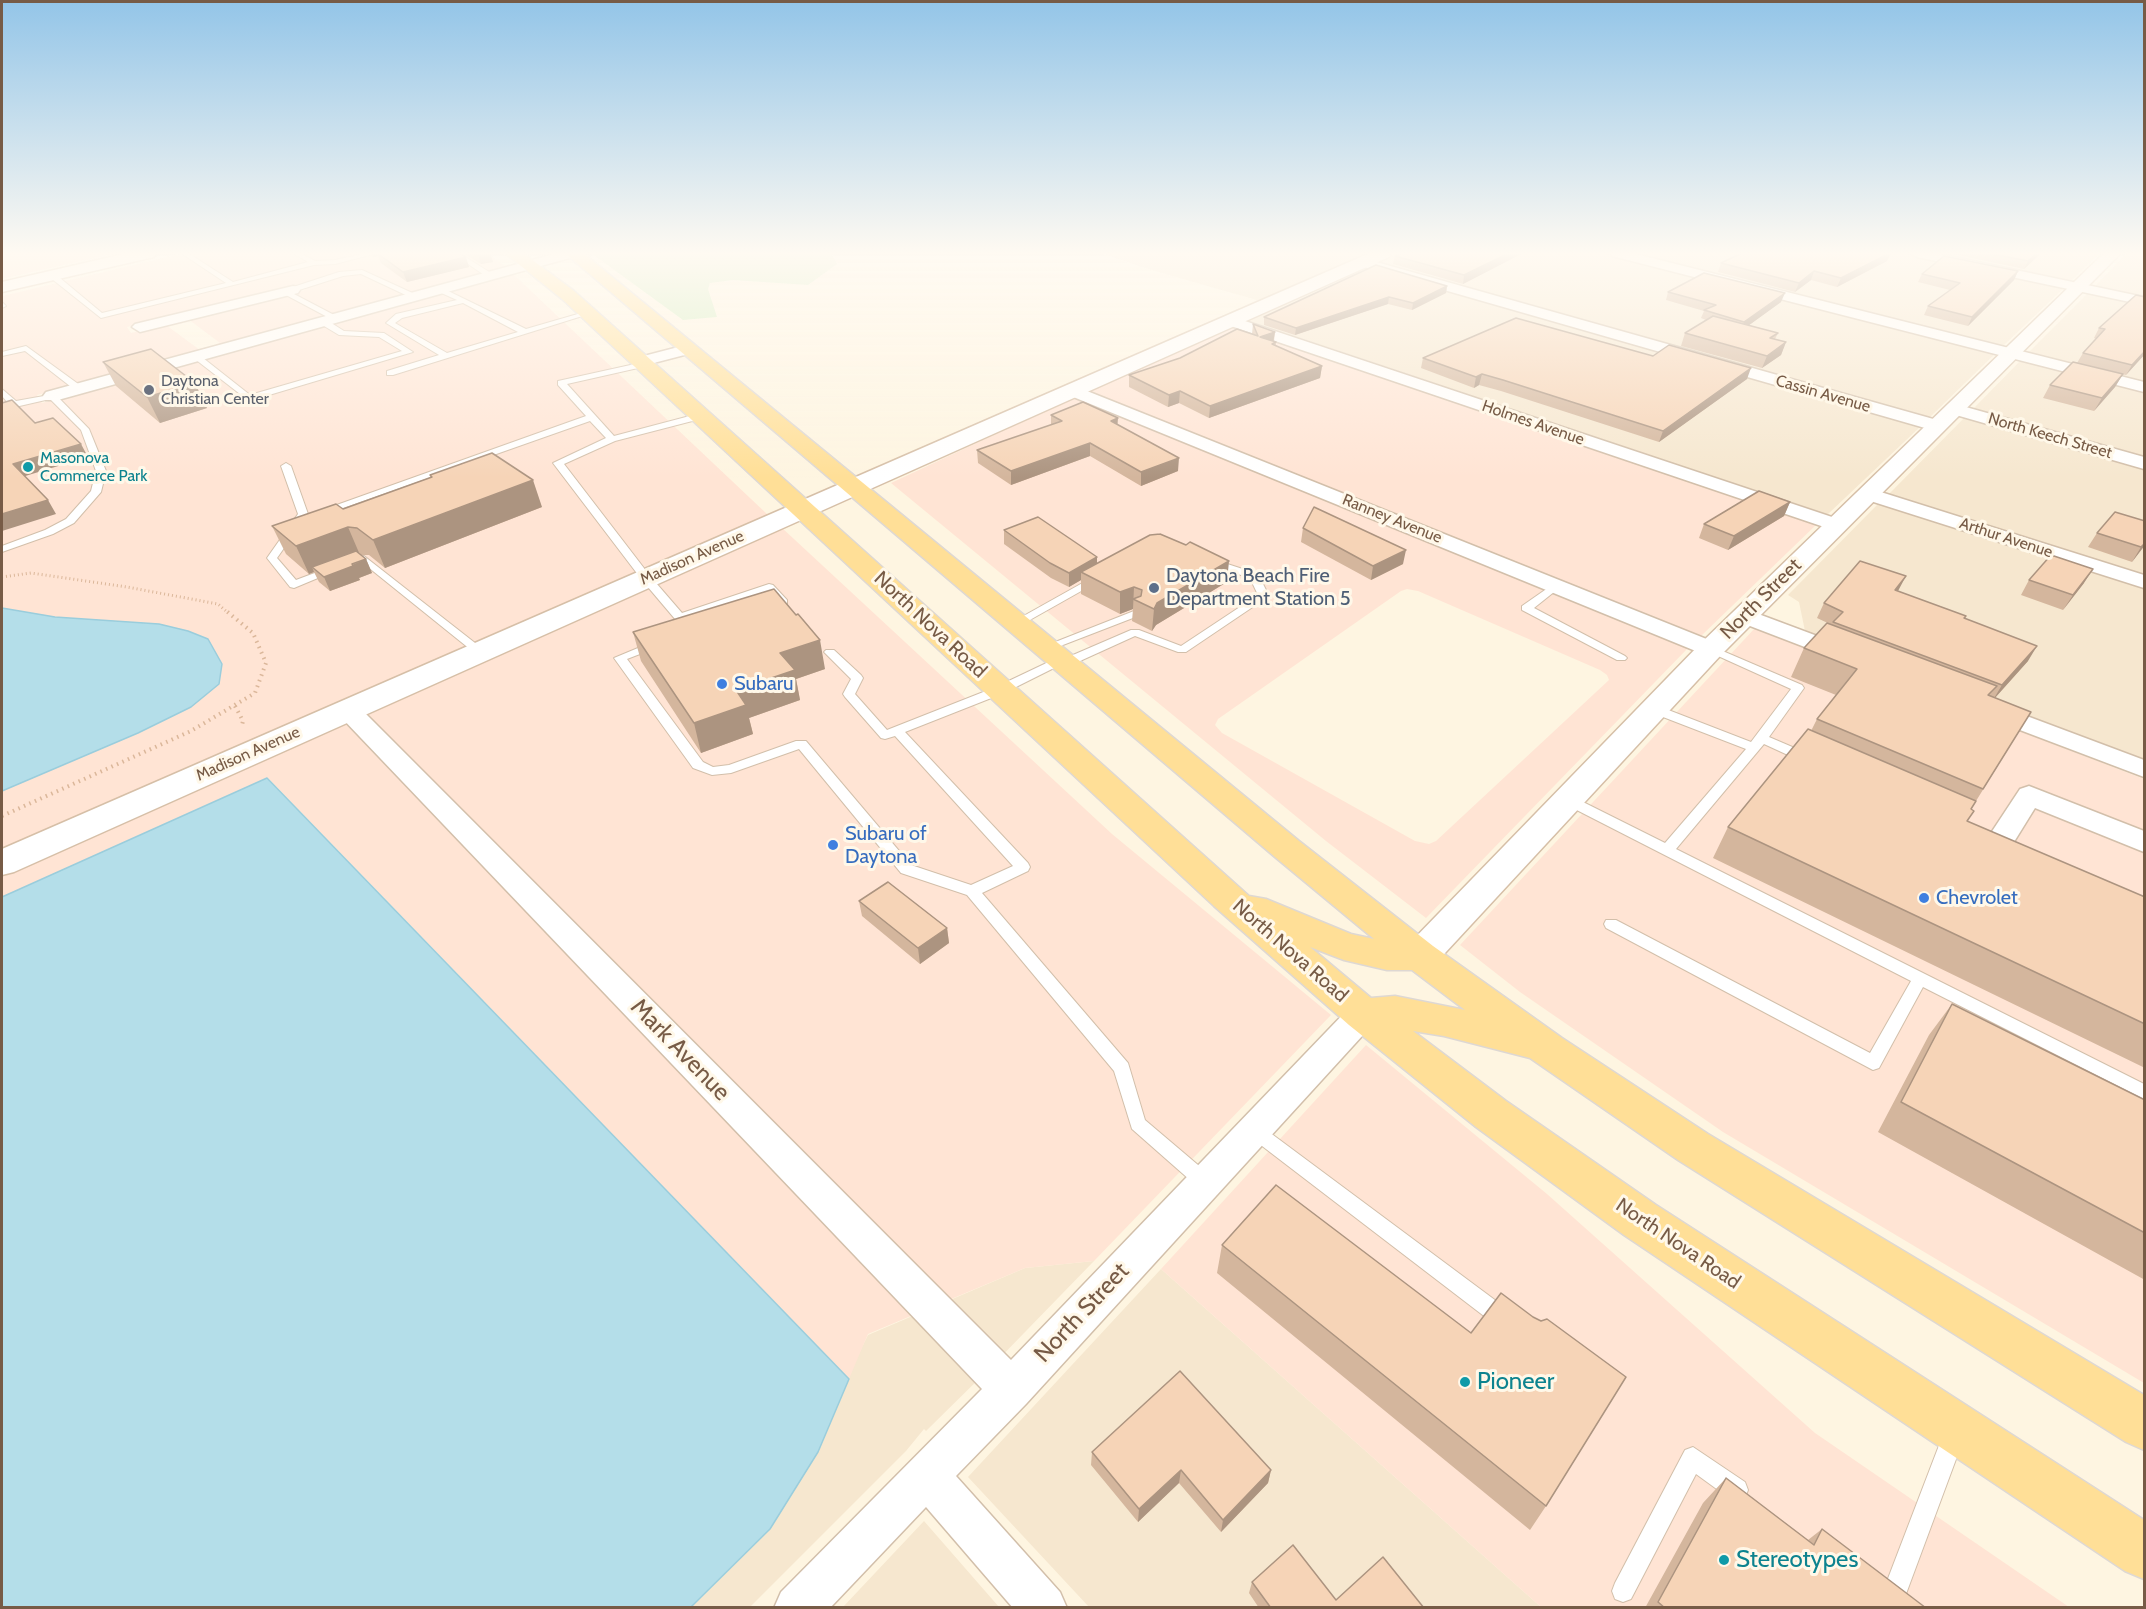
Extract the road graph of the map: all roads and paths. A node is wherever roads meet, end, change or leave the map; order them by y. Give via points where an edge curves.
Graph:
1 (186, 328) edge
2 (298, 328) edge
3 (337, 328) edge
4 (399, 328) edge
5 (517, 328) edge
6 (538, 328) edge
7 (605, 328) edge
8 (664, 328) edge
9 (1214, 328) edge
10 (1251, 328) edge
11 (1610, 328) edge
12 (1917, 328) edge
13 (2037, 328) edge
14 (525, 332) junction
15 (198, 337) dead end
16 (690, 349) junction
17 (2012, 352) junction
18 (2, 354) edge
19 (195, 356) junction
20 (446, 356) junction
21 (643, 362) junction
22 (390, 373) dead end
23 (2145, 387) edge
24 (78, 388) junction
25 (1072, 390) junction
26 (2, 392) edge
27 (52, 396) junction
28 (14, 404) junction
29 (2, 407) edge
30 (701, 416) junction
31 (591, 417) junction
32 (1947, 418) junction
33 (612, 439) junction
34 (2145, 463) edge
35 (285, 466) dead end
36 (853, 487) junction
37 (1868, 494) junction
38 (803, 508) junction
39 (298, 520) junction
40 (1837, 525) junction
41 (2, 549) edge
42 (1200, 558) edge
43 (1106, 573) edge
44 (2, 577) edge
45 (646, 578) junction
46 (2145, 582) edge
47 (1555, 586) junction
48 (793, 612) edge
49 (1134, 614) edge
50 (1745, 616) junction
51 (680, 617) junction
52 (1017, 623) junction
53 (1711, 649) junction
54 (480, 652) junction
55 (830, 652) dead end
56 (1057, 657) junction
57 (1621, 658) dead end
58 (1867, 663) edge
59 (1000, 690) junction
60 (1967, 701) edge
61 (1654, 709) junction
62 (348, 710) junction
63 (891, 732) junction
64 (1757, 743) junction
65 (1816, 762) edge
66 (2145, 769) edge
67 (1568, 800) junction
68 (2, 816) edge
69 (2145, 842) edge
70 (1999, 843) edge
71 (1667, 850) junction
72 (2, 863) edge
73 (972, 891) junction
74 (1227, 897) junction
75 (1611, 924) dead end
76 (1420, 956) junction
77 (1920, 978) junction
78 (1363, 1014) junction
79 (1548, 1050) junction
80 (2145, 1092) edge
81 (1255, 1131) junction
82 (1205, 1182) junction
83 (1517, 1329) edge
84 (1011, 1389) junction
85 (2145, 1424) edge
86 (1957, 1429) junction
87 (926, 1475) junction
88 (1750, 1499) edge
89 (2145, 1552) edge
90 (1872, 1588) edge
91 (1623, 1591) dead end
92 (1894, 1605) edge
93 (797, 1608) edge
94 (1044, 1608) edge

1 - 15 street
2 - 19 street
3 - 19 lane via 342,333 381,334 409,352 249,398
4 - 20 lane
5 - 14 lane
6 - 14 lane
7 - 21 main road, North Nova Road
8 - 16 main road
9 - 25 street, Madison Avenue
10 - 40 street, Holmes Avenue
11 - 32 street, Cassin Avenue
12 - 17 street
13 - 17 street, North Street
14 - 20 lane
16 - 21 street
16 - 36 main road
17 - 23 street
17 - 32 street, North Street
18 - 24 lane via 26,348
19 - 24 street
20 - 22 lane
21 - 30 main road, North Nova Road
21 - 31 lane via 561,383
24 - 27 street
25 - 36 street, Madison Avenue
25 - 47 street, Ranney Avenue
26 - 28 lane
27 - 28 lane
27 - 41 lane via 85,429 101,471 96,492 70,521
28 - 29 lane
30 - 33 lane
30 - 38 main road, North Nova Road
31 - 33 lane
31 - 39 lane
32 - 34 street, North Keech Street
32 - 37 street, North Street
33 - 45 lane via 558,463
35 - 39 lane via 303,514
36 - 38 street, Madison Avenue
36 - 52 main road
37 - 40 street, North Street
37 - 46 street, Arthur Avenue
38 - 45 street, Madison Avenue
38 - 59 main road, North Nova Road
39 - 54 lane via 272,558 294,585 364,559
40 - 50 street, North Street
42 - 56 lane via 1254,576 1264,596 1182,650 1135,632
43 - 52 lane
44 - 68 path via 31,573 218,604 253,633 266,663 255,693 191,731
45 - 51 lane
45 - 54 street, Madison Avenue
47 - 53 street, Ranney Avenue
47 - 57 lane via 1526,608
48 - 51 lane via 769,587
49 - 56 lane
50 - 53 street, North Street
50 - 58 street
51 - 73 lane via 690,631 620,658 698,765 712,771 731,769 801,744 906,869
52 - 56 main road
53 - 61 street, North Street
53 - 64 lane via 1798,688
54 - 62 street, Madison Avenue
55 - 63 lane via 857,678 849,694
56 - 59 lane
56 - 76 main road
59 - 63 lane
59 - 74 main road, North Nova Road
60 - 66 street
61 - 64 lane
61 - 67 street, North Street
62 - 72 street, Madison Avenue
62 - 84 street, Mark Avenue
63 - 73 lane via 1023,867
64 - 65 lane
64 - 71 lane
67 - 71 lane
67 - 76 street, North Street
69 - 70 street via 2029,795
71 - 77 lane
73 - 82 lane via 1122,1068 1138,1124
74 - 76 main road via 1344,946 1387,956
74 - 78 main road, North Nova Road
75 - 77 lane via 1873,1063
76 - 79 main road
77 - 80 lane
78 - 79 main road via 1395,1012 1444,1020
78 - 81 street, North Street
78 - 86 main road, North Nova Road via 1491,1114 1640,1220
79 - 85 main road via 1693,1147
81 - 82 street, North Street
81 - 83 lane
82 - 84 street, North Street
84 - 87 street, North Street
86 - 89 main road, North Nova Road
86 - 92 lane
87 - 93 street, North Street
87 - 94 street
88 - 91 lane via 1693,1458
90 - 92 lane

